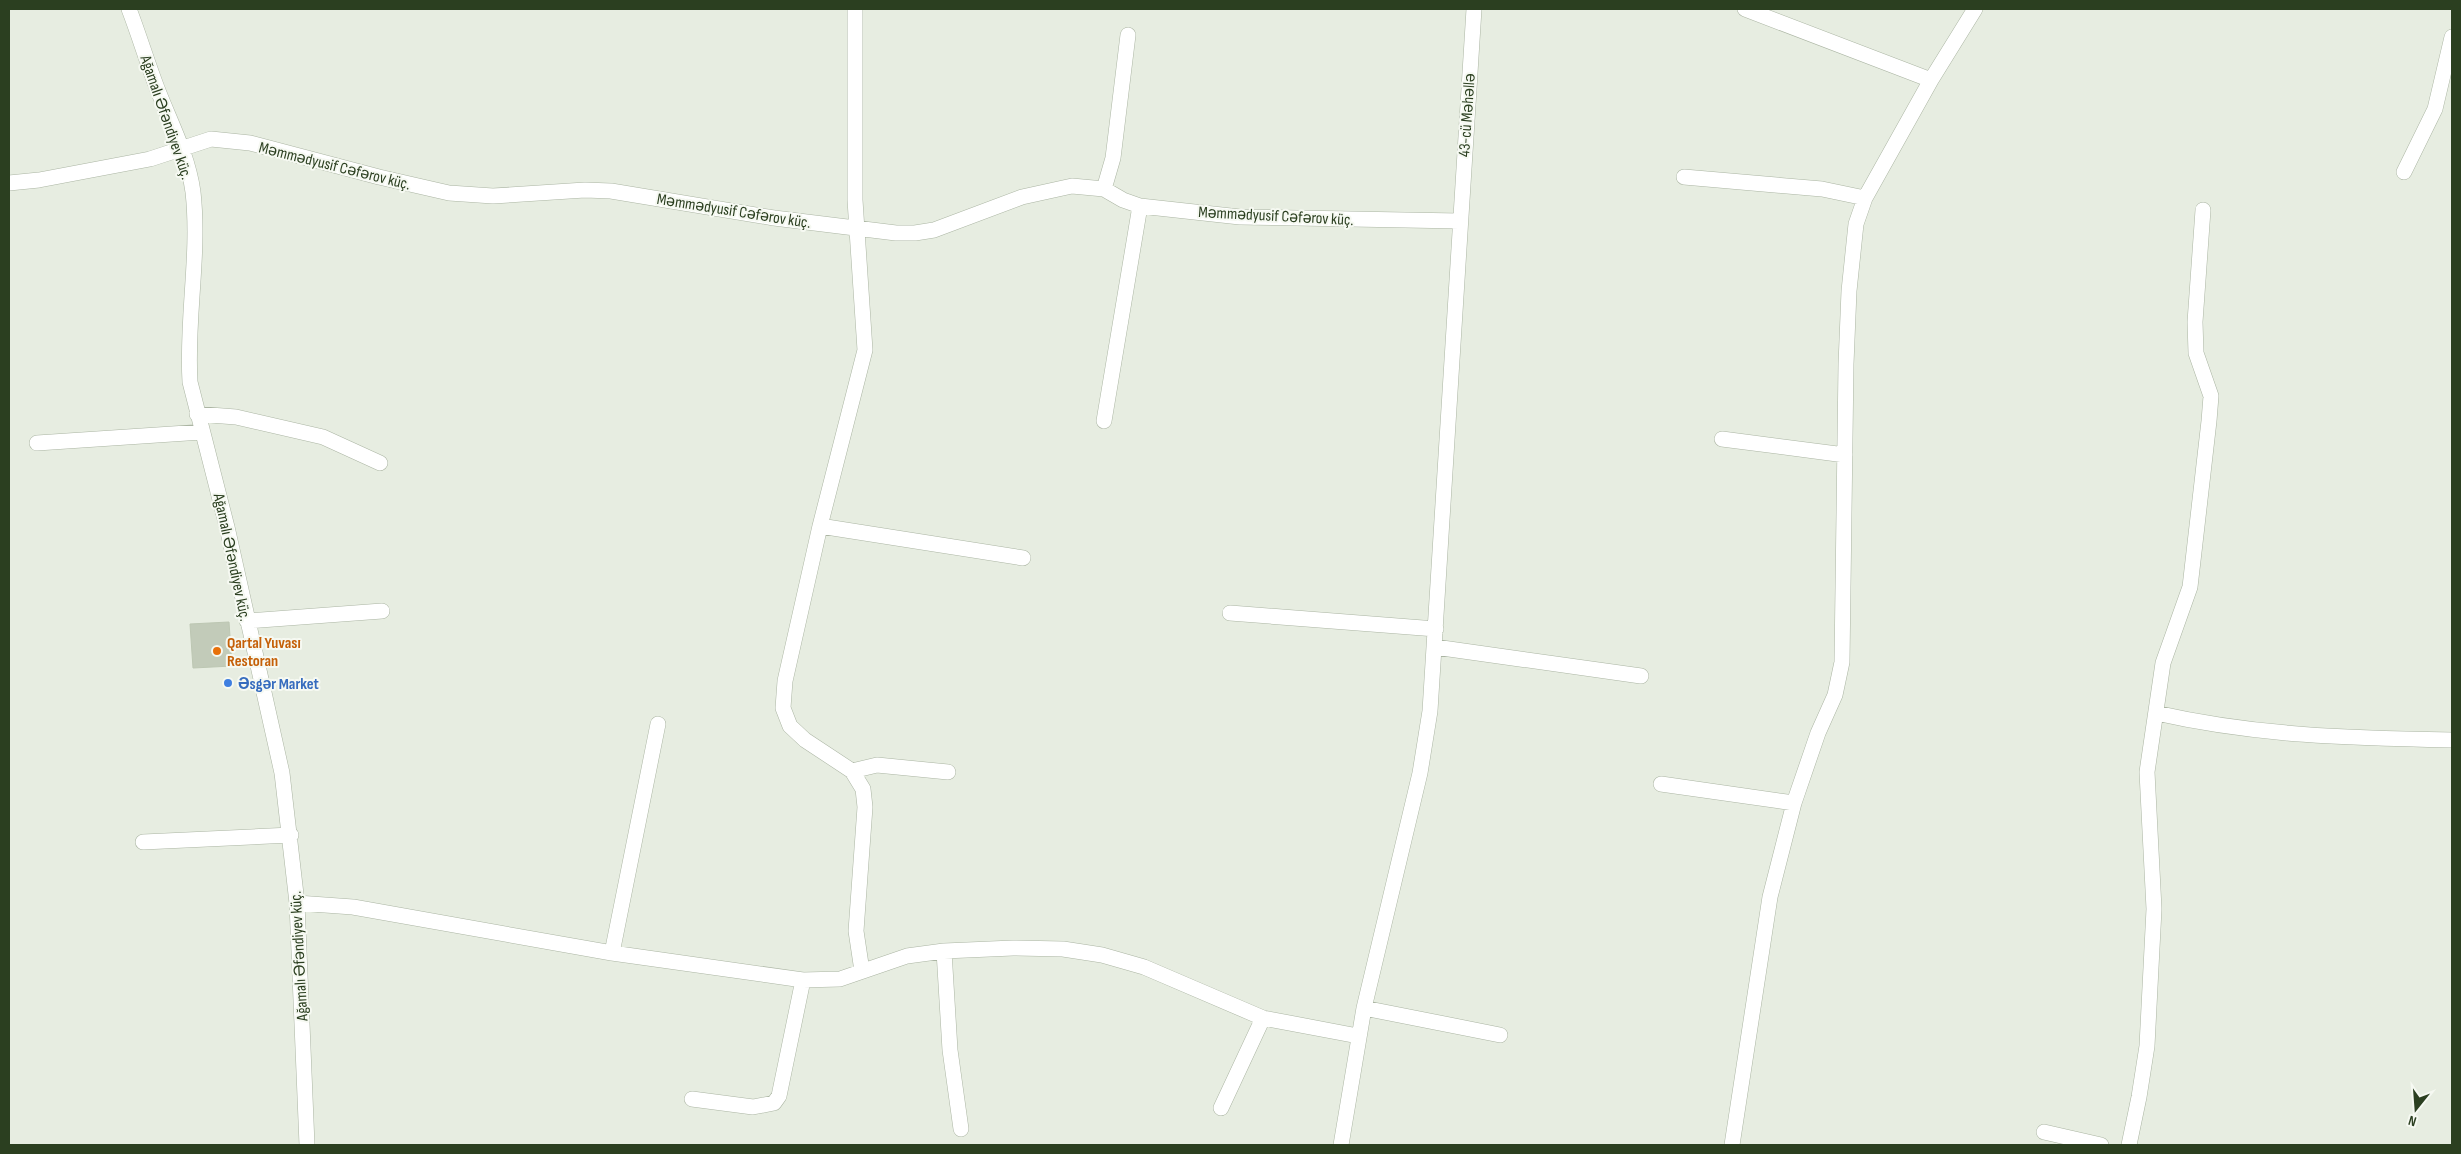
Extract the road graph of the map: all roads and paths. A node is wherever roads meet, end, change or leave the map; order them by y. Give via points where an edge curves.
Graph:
1 (129, 9) edge
2 (856, 9) edge
3 (1474, 9) edge
4 (1745, 9) edge
5 (1975, 9) edge
6 (1128, 34) dead end
7 (2452, 37) edge
8 (1930, 80) junction
9 (182, 148) junction
10 (2404, 172) dead end
11 (1684, 177) dead end
12 (9, 183) edge
13 (1104, 189) junction
14 (1865, 198) junction
15 (1140, 206) junction
16 (2203, 210) dead end
17 (1459, 221) junction
18 (856, 228) junction
19 (197, 414) junction
20 (1104, 421) dead end
21 (202, 432) junction
22 (1722, 439) dead end
23 (37, 443) dead end
24 (1845, 455) junction
25 (380, 463) dead end
26 (820, 526) junction
27 (1023, 558) dead end
28 (382, 611) dead end
29 (1230, 613) dead end
30 (247, 621) junction
31 (1436, 629) junction
32 (1434, 647) junction
33 (1642, 676) dead end
34 (2156, 713) junction
35 (658, 724) dead end
36 (2452, 740) edge
37 (852, 772) junction
38 (948, 772) dead end
39 (1661, 784) dead end
40 (1794, 802) junction
41 (291, 835) junction
42 (143, 842) dead end
43 (297, 903) junction
44 (944, 950) junction
45 (612, 952) junction
46 (862, 971) junction
47 (803, 980) junction
48 (1364, 1008) junction
49 (1263, 1018) junction
50 (1500, 1035) dead end
51 (1358, 1036) junction
52 (692, 1099) dead end
53 (1221, 1108) dead end
54 (961, 1129) dead end
55 (2044, 1132) dead end
56 (307, 1145) edge
57 (1341, 1145) edge
58 (1732, 1145) edge
59 (2101, 1145) edge
60 (2129, 1145) edge

1 - 9 street, Ağamalı Əfəndiyev küç.
2 - 18 street
3 - 17 street, 43-cü Məhəllə
4 - 8 street
5 - 8 street
6 - 13 street via 1113,158
7 - 10 street via 2435,109
8 - 14 street
9 - 12 street, Məmmədyusif Cəfərov küç. via 150,159
9 - 18 street, Məmmədyusif Cəfərov küç. via 211,139 250,143 449,193 493,196 611,191
9 - 19 street, Ağamalı Əfəndiyev küç. via 189,173 194,217 188,358
11 - 14 street via 1822,188
13 - 15 street, Məmmədyusif Cəfərov küç.
13 - 18 street, Məmmədyusif Cəfərov küç. via 1072,186 1045,191 934,230 915,233
14 - 24 street via 1856,224 1848,291
15 - 17 street, Məmmədyusif Cəfərov küç. via 1240,217
15 - 20 street
16 - 34 street via 2195,322 2196,353 2211,396 2209,421 2190,587 2163,663
17 - 31 street, 43-cü Məhəllə
18 - 26 street via 865,350
19 - 21 street, Ağamalı Əfəndiyev küç.
19 - 25 street via 236,417 323,437
21 - 23 street
21 - 30 street, Ağamalı Əfəndiyev küç.
22 - 24 street
24 - 40 street via 1842,662 1835,695
26 - 27 street
26 - 37 street via 785,681 784,708 790,726
28 - 30 street
29 - 31 street
30 - 41 street, Ağamalı Əfəndiyev küç. via 282,773
31 - 32 street, 43-cü Məhəllə
32 - 33 street
32 - 48 street, 43-cü Məhəllə via 1430,711 1420,773
34 - 36 street via 2208,725 2278,734
34 - 60 street via 2147,772 2154,909 2147,1046
35 - 45 street
37 - 38 street via 877,764
37 - 46 street via 863,789 865,807 856,931
39 - 40 street
40 - 58 street via 1770,897
41 - 42 street
41 - 43 street, Ağamalı Əfəndiyev küç.
43 - 45 street via 353,907
43 - 56 street, Ağamalı Əfəndiyev küç.
44 - 46 street via 907,956
44 - 49 street via 1054,949 1102,955 1144,967
44 - 54 street via 950,1050
45 - 47 street
46 - 47 street via 840,978
47 - 52 street via 779,1096 774,1104 753,1107
48 - 50 street
48 - 51 street, 43-cü Məhəllə
49 - 51 street
49 - 53 street
51 - 57 street, 43-cü Məhəllə
55 - 59 street

